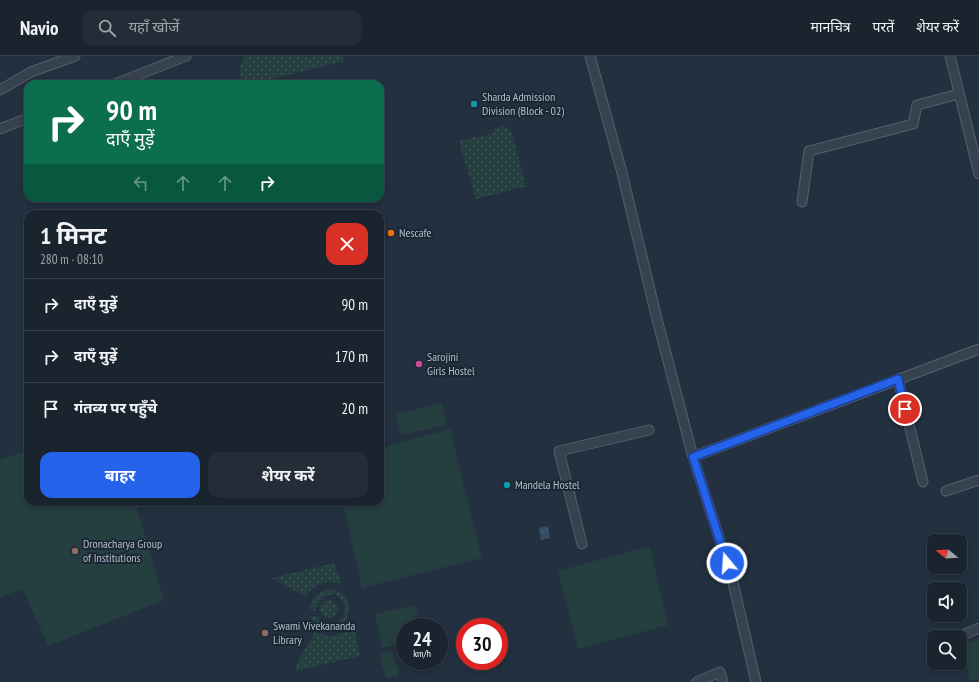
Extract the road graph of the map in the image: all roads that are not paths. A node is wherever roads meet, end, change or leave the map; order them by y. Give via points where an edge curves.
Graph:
1 (75, 56) edge
2 (186, 56) edge
3 (590, 56) edge
4 (952, 56) edge
5 (125, 80) edge
6 (0, 90) edge
7 (959, 94) junction
8 (24, 120) edge
9 (0, 129) edge
10 (977, 160) edge
11 (979, 174) edge
12 (802, 202) dead end
13 (979, 349) edge
14 (898, 379) junction
15 (649, 430) dead end
16 (693, 457) junction
17 (979, 480) edge
18 (924, 482) dead end
19 (946, 491) dead end
20 (582, 544) dead end
21 (979, 628) edge
22 (967, 633) edge
23 (697, 682) edge
24 (723, 682) edge
25 (756, 682) edge

1 - 6 street via 31,72
2 - 5 street
3 - 16 street
4 - 7 street
7 - 10 street
7 - 12 street via 917,105 913,124 809,151
8 - 9 street
10 - 11 street
13 - 14 street
14 - 16 street
14 - 18 street
15 - 20 street via 559,452
16 - 25 street via 732,578
17 - 19 street
21 - 22 street
23 - 24 street via 720,672

